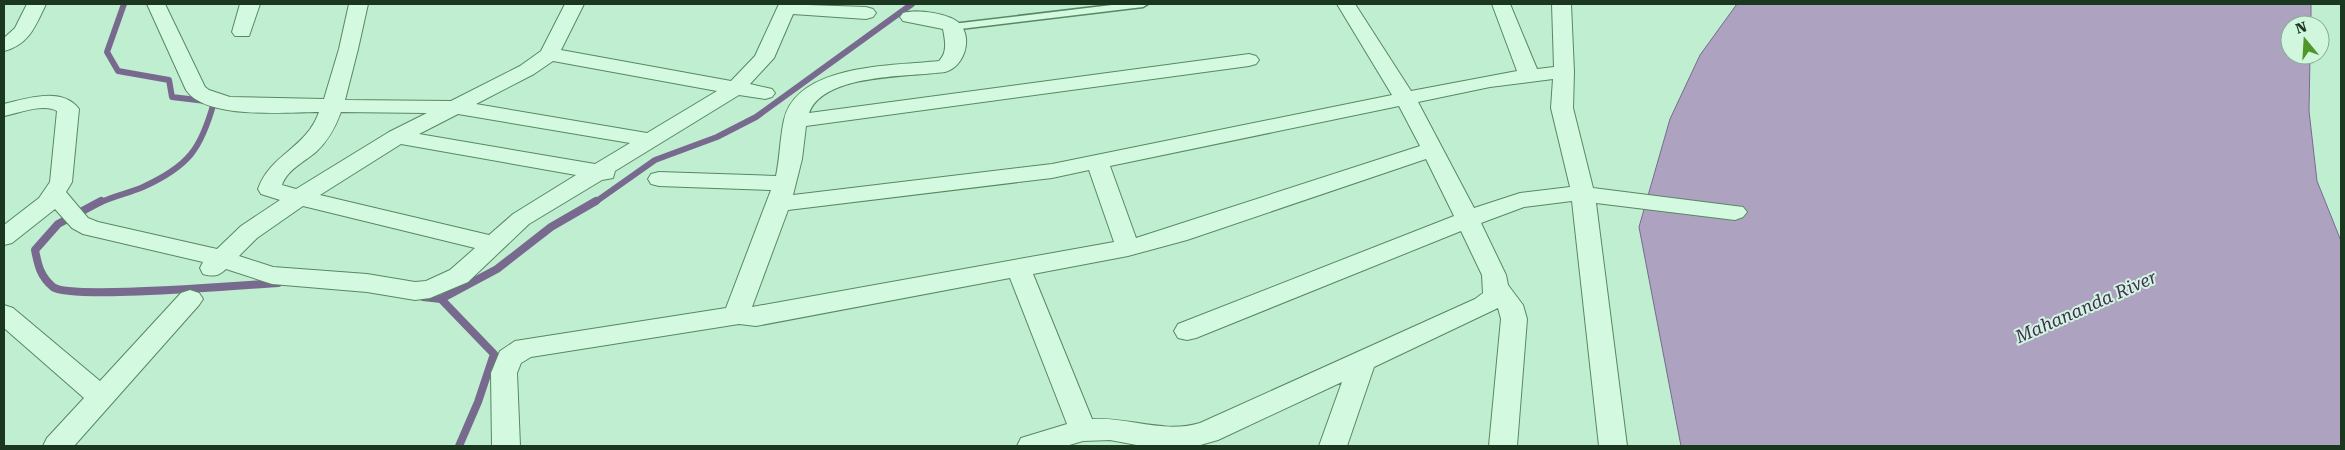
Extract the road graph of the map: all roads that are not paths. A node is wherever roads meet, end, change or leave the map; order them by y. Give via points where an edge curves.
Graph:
1 (36, 4) edge
2 (156, 4) edge
3 (250, 4) edge
4 (358, 4) edge
5 (574, 4) edge
6 (1143, 4) edge
7 (1346, 4) edge
8 (1500, 4) edge
9 (1562, 4) edge
10 (787, 6) edge
11 (861, 9) edge
12 (910, 17) dead end
13 (952, 27) junction
14 (242, 32) dead end
15 (4, 45) edge
16 (549, 54) junction
17 (1249, 60) dead end
18 (1564, 72) junction
19 (1530, 74) junction
20 (734, 89) junction
21 (765, 93) dead end
22 (1407, 98) junction
23 (332, 106) junction
24 (454, 107) junction
25 (797, 108) junction
26 (4, 110) edge
27 (397, 137) junction
28 (651, 140) junction
29 (1433, 149) junction
30 (1097, 162) junction
31 (606, 173) junction
32 (660, 179) dead end
33 (781, 194) junction
34 (1583, 194) junction
35 (299, 198) junction
36 (68, 209) junction
37 (1735, 212) dead end
38 (1468, 219) junction
39 (4, 237) edge
40 (493, 244) junction
41 (1128, 248) junction
42 (216, 263) junction
43 (1019, 269) junction
44 (1496, 287) junction
45 (190, 299) dead end
46 (4, 314) edge
47 (739, 316) junction
48 (1187, 331) dead end
49 (1363, 361) junction
50 (102, 398) junction
51 (1083, 430) junction
52 (58, 446) edge
53 (506, 446) edge
54 (1031, 446) edge
55 (1333, 446) edge
56 (1503, 446) edge
57 (1613, 446) edge

1 - 15 street via 24,31
2 - 23 street via 201,96 234,103
3 - 14 street
4 - 23 street via 351,42
5 - 16 street
6 - 13 lane
7 - 22 street
8 - 19 street
9 - 18 street
10 - 11 street
10 - 20 street via 764,58
12 - 13 street via 945,22
13 - 25 street via 956,53 954,60 945,66 846,78 814,93
16 - 20 street
16 - 24 street via 527,70
17 - 25 street
18 - 19 street
18 - 34 street via 1562,108
19 - 22 street
20 - 21 street
20 - 28 street
22 - 29 street
22 - 30 street
23 - 24 street
23 - 35 street via 319,136 271,181 269,189
24 - 27 street
24 - 28 street
25 - 33 street via 792,159
26 - 36 street via 55,102 64,104 68,109 61,182
27 - 31 street
27 - 35 street
28 - 31 street
29 - 38 street
29 - 41 street
30 - 33 street via 993,179
30 - 41 street
31 - 40 street via 522,219
32 - 33 street
33 - 47 street via 739,306
34 - 37 street
34 - 38 street via 1539,196
34 - 57 street
35 - 40 street
35 - 42 street via 250,232
36 - 39 street via 47,203
36 - 42 street via 91,228
38 - 44 street via 1494,275
38 - 48 street
40 - 42 street via 459,276 442,285 415,292 367,283 272,275
41 - 43 street
43 - 47 street via 756,317
43 - 51 street
44 - 49 street via 1494,297 1484,306
44 - 56 street via 1510,305 1514,318
45 - 50 street
46 - 50 street
47 - 53 street via 524,348 509,358 504,373
49 - 51 street via 1208,432 1184,439 1161,439 1110,428
49 - 55 street
50 - 52 street
51 - 54 street

